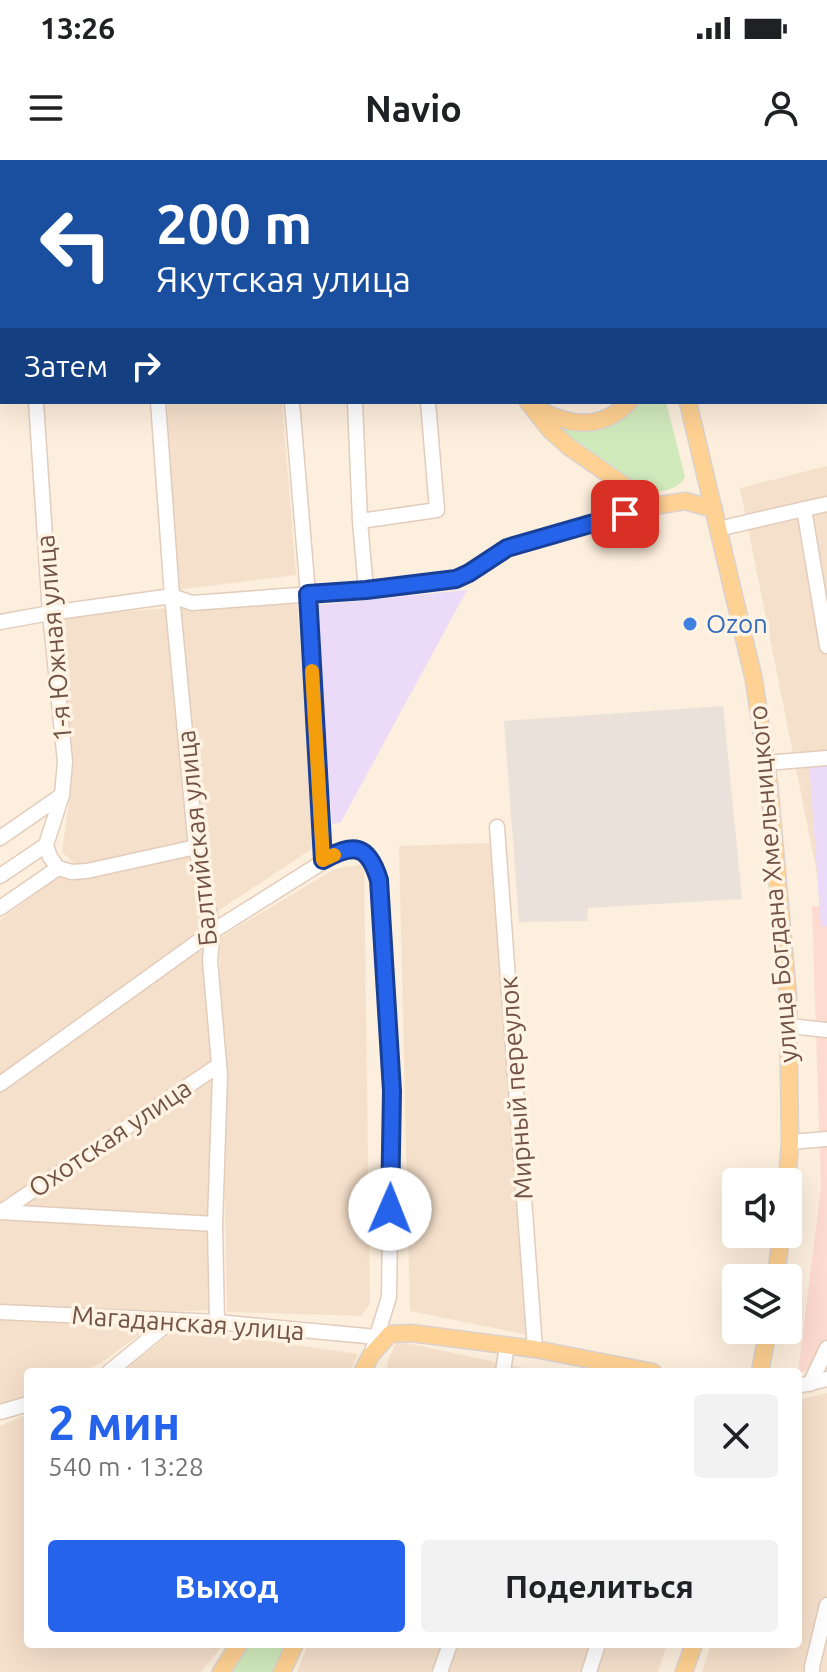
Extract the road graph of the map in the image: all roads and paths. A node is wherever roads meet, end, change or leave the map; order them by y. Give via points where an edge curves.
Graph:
1 (36, 404) edge
2 (158, 404) edge
3 (292, 404) edge
4 (355, 404) edge
5 (428, 404) edge
6 (530, 404) edge
7 (531, 404) edge
8 (627, 404) edge
9 (688, 404) edge
10 (827, 504) edge
11 (654, 506) junction
12 (714, 509) junction
13 (804, 509) junction
14 (360, 521) junction
15 (718, 529) junction
16 (366, 590) junction
17 (308, 594) junction
18 (172, 596) junction
19 (50, 613) junction
20 (0, 622) edge
21 (827, 646) edge
22 (827, 758) edge
23 (766, 763) junction
24 (62, 795) junction
25 (497, 827) dead end
26 (0, 838) edge
27 (46, 845) junction
28 (196, 847) junction
29 (323, 860) junction
30 (58, 868) junction
31 (0, 876) edge
32 (0, 908) edge
33 (213, 931) junction
34 (789, 1026) junction
35 (827, 1030) edge
36 (219, 1065) junction
37 (0, 1084) edge
38 (827, 1139) edge
39 (790, 1142) junction
40 (788, 1168) edge
41 (1, 1212) edge
42 (215, 1224) junction
43 (0, 1312) edge
44 (172, 1320) junction
45 (217, 1322) junction
46 (377, 1337) junction
47 (765, 1344) edge
48 (507, 1345) junction
49 (827, 1348) edge
50 (535, 1349) junction
51 (370, 1364) edge
52 (114, 1368) edge
53 (504, 1368) edge
54 (632, 1368) edge
55 (761, 1368) edge
56 (827, 1379) edge
57 (804, 1385) edge
58 (24, 1405) edge
59 (0, 1412) edge
60 (827, 1605) edge
61 (236, 1648) edge
62 (293, 1648) edge
63 (449, 1648) edge
64 (597, 1648) edge
65 (693, 1648) edge
66 (221, 1672) edge
67 (282, 1672) edge
68 (440, 1672) edge
69 (589, 1672) edge
70 (684, 1672) edge
71 (812, 1672) edge

1 - 19 street, 1-я Южная улица
2 - 18 street, Балтийская улица
3 - 17 street
4 - 14 street
5 - 14 street via 437,510
6 - 11 main road via 569,447
7 - 8 main road via 550,416 580,423 611,417
9 - 12 main road, улица Богдана Хмельницкого
10 - 13 street
11 - 12 main road via 685,501
11 - 16 street via 507,548 456,579
12 - 15 main road, улица Богдана Хмельницкого
13 - 15 street
13 - 21 street
14 - 16 street
15 - 23 main road, улица Богдана Хмельницкого via 754,680
16 - 17 street
17 - 18 street via 192,603
17 - 29 street
18 - 19 street
18 - 28 street, Балтийская улица
19 - 20 street
19 - 24 street, 1-я Южная улица via 65,762
22 - 23 street
23 - 34 main road, улица Богдана Хмельницкого
24 - 26 street
24 - 27 street, 1-я Южная улица
25 - 50 street, Мирный переулок
27 - 30 street
27 - 31 street
28 - 30 street via 87,871
28 - 33 street, Балтийская улица
29 - 33 street
29 - 46 street via 349,849 361,851 379,880 392,1091 389,1297
30 - 32 street
33 - 36 street, Балтийская улица via 210,960
33 - 37 street
34 - 35 street
34 - 39 main road, улица Богдана Хмельницкого
36 - 41 street, Охотская улица
36 - 42 street, Балтийская улица
38 - 39 street
39 - 40 main road, улица Богдана Хмельницкого
41 - 42 street
42 - 45 street, Балтийская улица
43 - 44 street, Магаданская улица
44 - 45 street, Магаданская улица
44 - 52 street
45 - 46 street, Магаданская улица
46 - 51 street
47 - 55 main road
48 - 50 main road
48 - 51 main road via 390,1334
48 - 53 street
49 - 57 street
50 - 54 main road
56 - 57 street
58 - 59 street
60 - 71 street
61 - 66 main road
62 - 67 main road
63 - 68 street
64 - 69 street
65 - 70 main road

